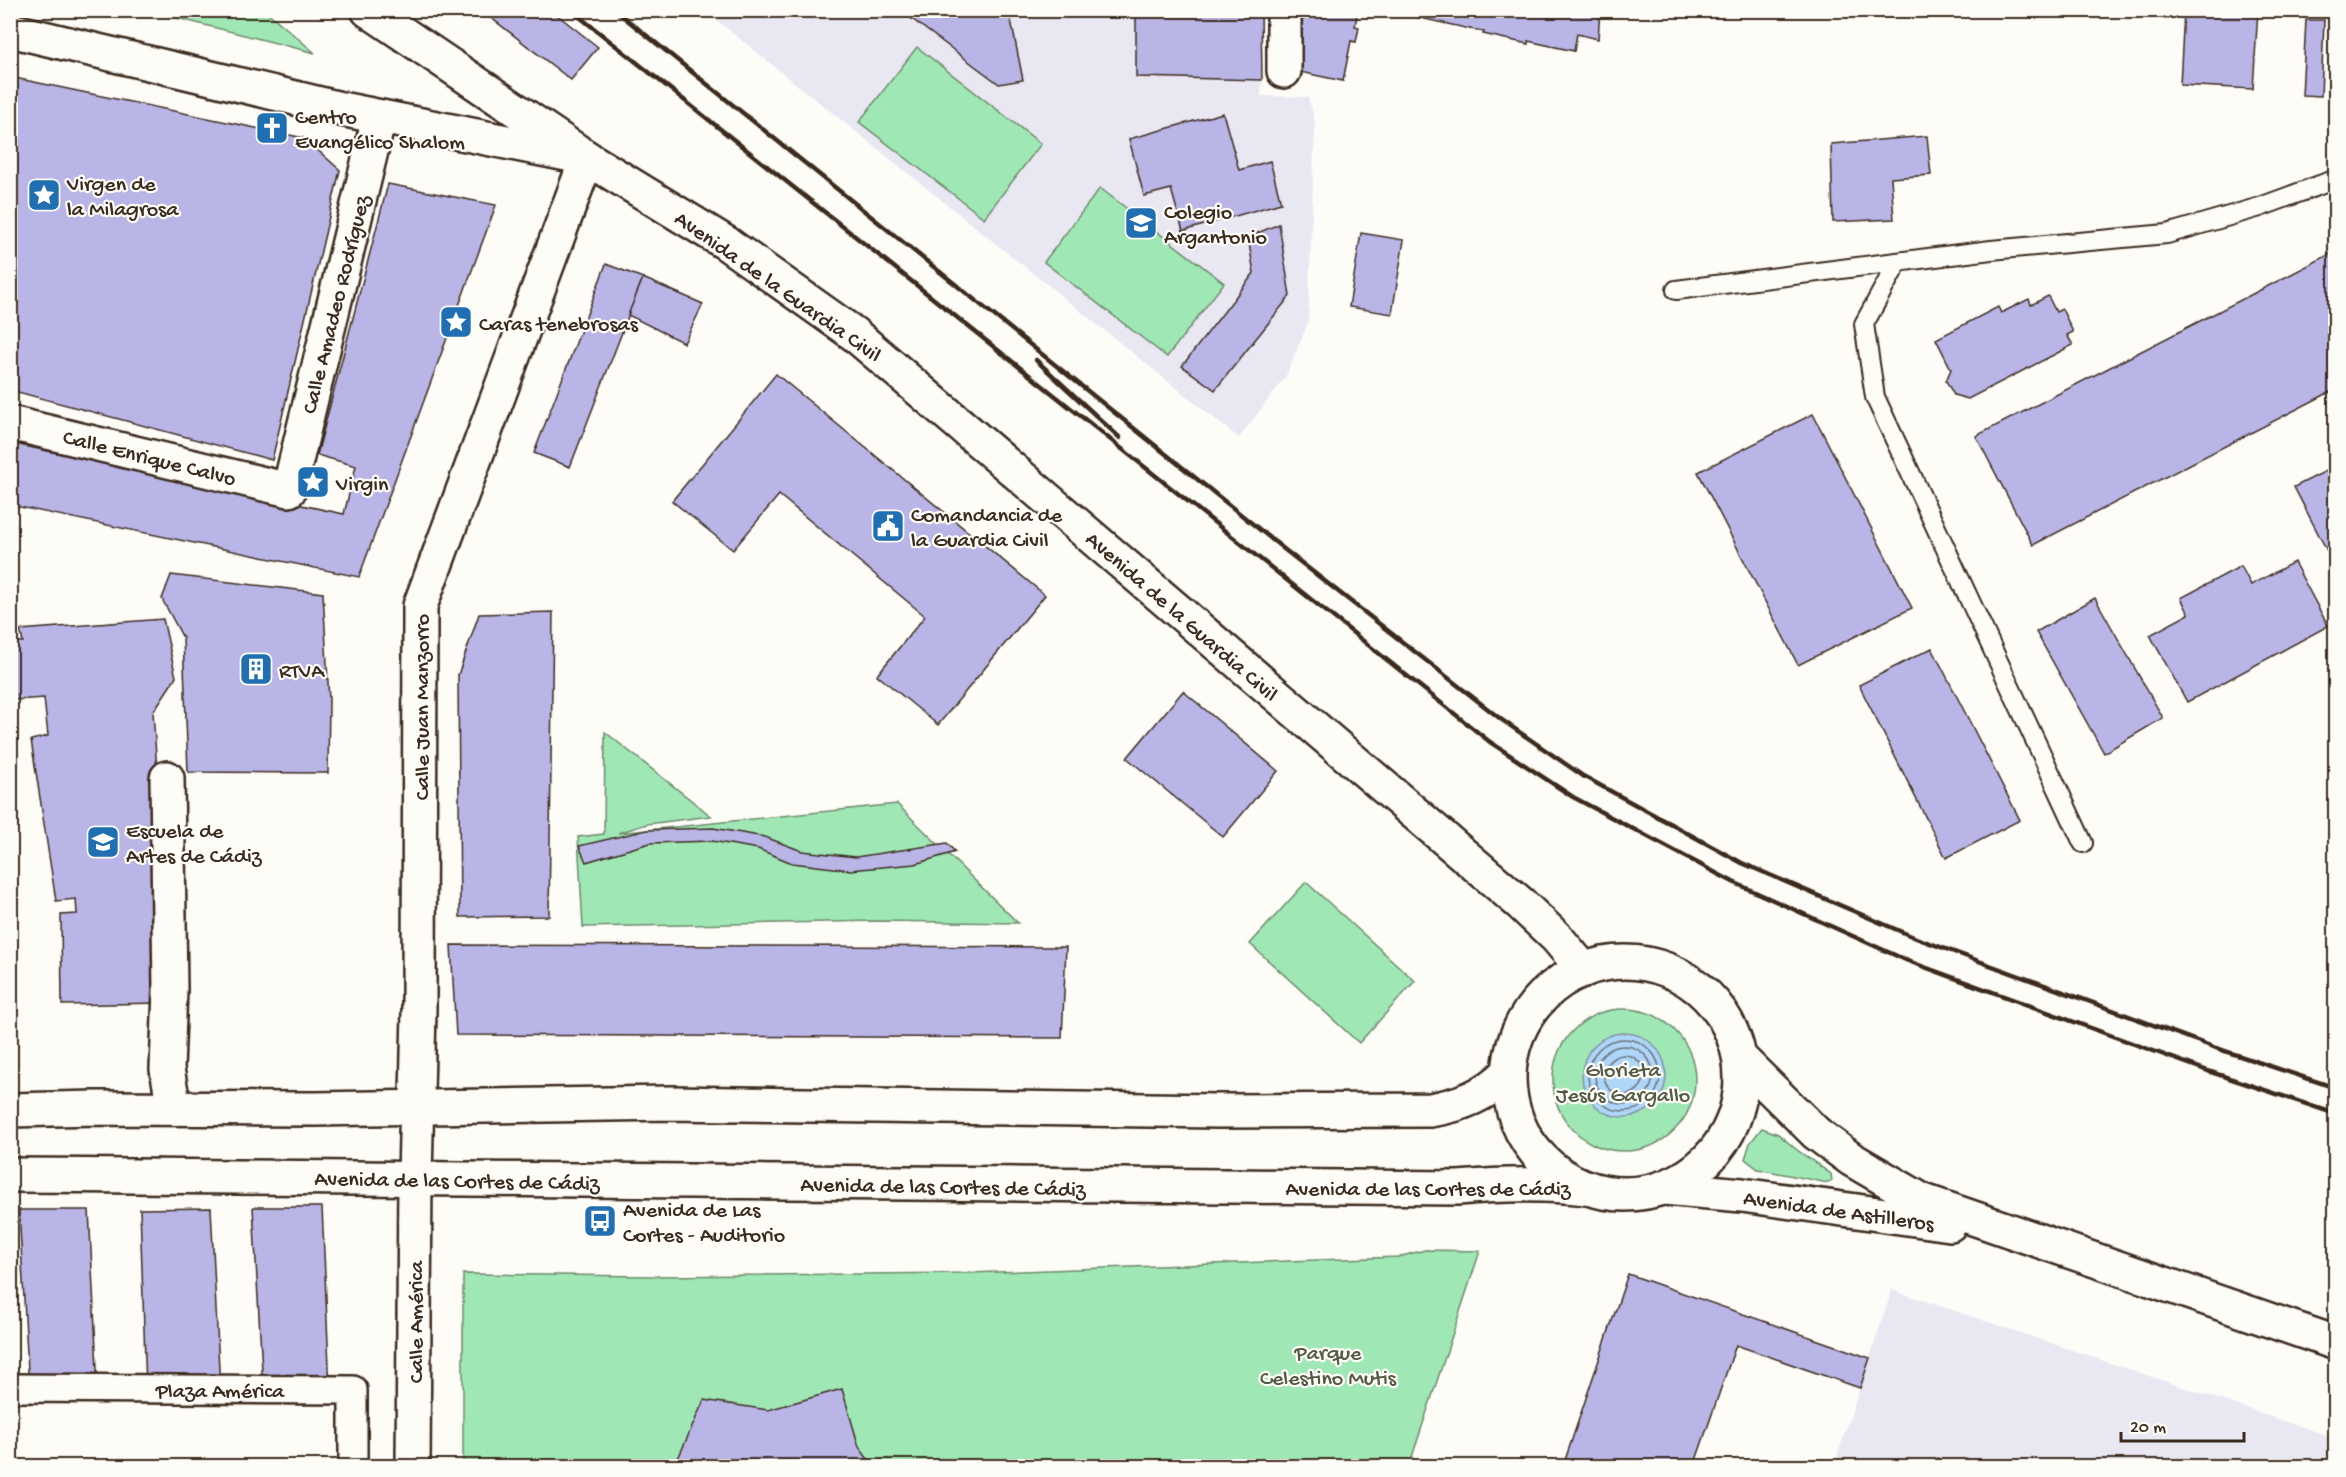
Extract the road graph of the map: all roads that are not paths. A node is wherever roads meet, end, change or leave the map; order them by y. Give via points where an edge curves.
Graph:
1 (368, 10) edge
2 (1284, 10) edge
3 (10, 30) edge
4 (1284, 71) dead end
5 (379, 118) junction
6 (587, 158) junction
7 (2336, 179) edge
8 (1898, 262) junction
9 (1676, 290) dead end
10 (10, 423) edge
11 (289, 490) joint
12 (166, 778) dead end
13 (2083, 843) dead end
14 (1584, 970) junction
15 (1740, 1058) junction
16 (1509, 1073) junction
17 (418, 1106) junction
18 (174, 1108) junction
19 (10, 1110) edge
20 (10, 1175) edge
21 (415, 1178) junction
22 (1587, 1188) junction
23 (1664, 1188) junction
24 (2013, 1233) junction
25 (2336, 1343) edge
26 (10, 1388) edge
27 (353, 1467) edge
28 (413, 1467) edge

1 - 6 main road, Avenida de la Guardia Civil
2 - 4 main road
3 - 5 main road
5 - 6 main road
5 - 11 main road, Calle Amadeo Rodríguez
6 - 14 main road, Avenida de la Guardia Civil via 726,243 854,333 1520,903
6 - 17 main road, Calle Juan Manzorro via 420,606
7 - 8 lane via 2260,207 2167,234
8 - 9 lane
8 - 13 lane via 1864,324 1875,397
10 - 11 main road, Calle Enrique Calvo
12 - 18 main road via 170,990 167,1069
14 - 15 main road via 1617,962 1651,964 1682,977 1709,998 1729,1025
14 - 16 main road via 1551,989 1531,1010 1517,1035
15 - 23 main road via 1736,1112 1725,1136 1709,1158 1688,1176
15 - 24 main road, Avenida de Astilleros via 1816,1133 1851,1159 1921,1200
16 - 17 main road via 1484,1093 1455,1106 1430,1110 670,1103
16 - 22 main road via 1516,1122 1528,1143 1564,1178
17 - 18 main road
17 - 21 main road, Calle Juan Manzorro
18 - 19 main road
20 - 21 main road, Avenida de las Cortes de Cádiz
21 - 22 main road, Avenida de las Cortes de Cádiz via 1057,1187 1458,1188 1537,1184
21 - 28 main road, Calle América
22 - 23 main road via 1638,1194
23 - 24 main road, Avenida de Astilleros
24 - 25 main road, Avenida de Astilleros
26 - 27 street, Plaza América via 353,1390

